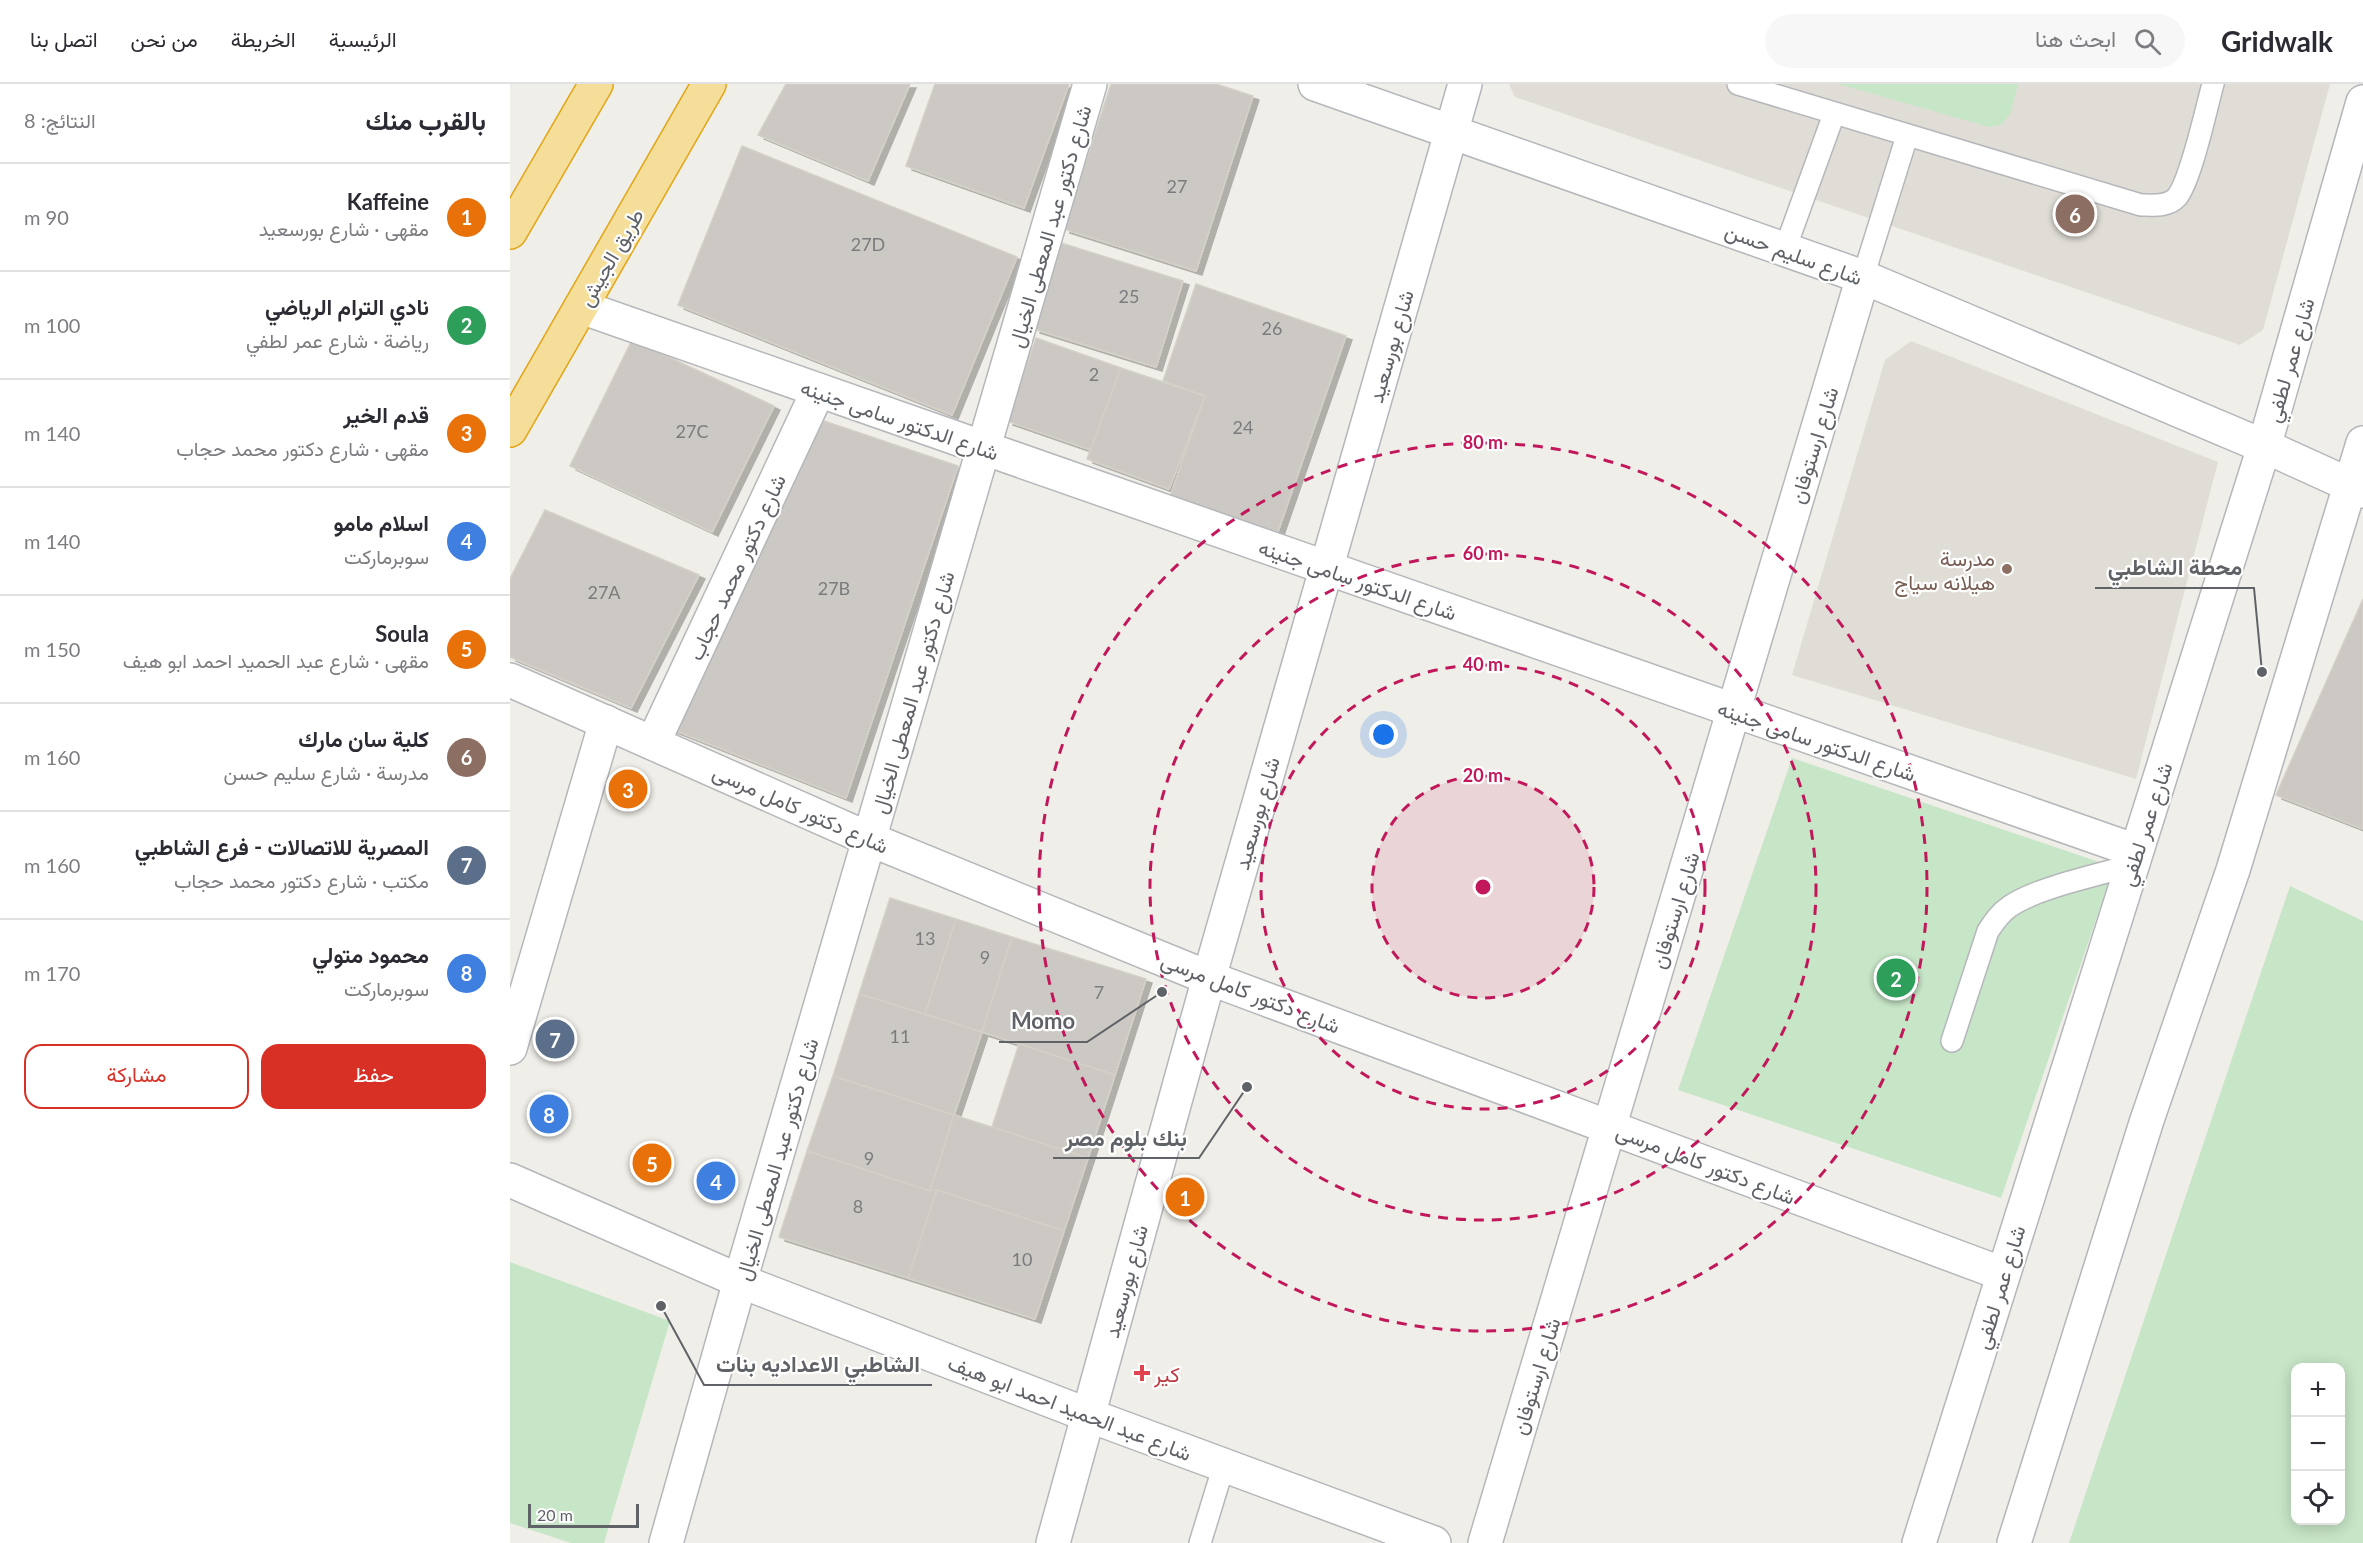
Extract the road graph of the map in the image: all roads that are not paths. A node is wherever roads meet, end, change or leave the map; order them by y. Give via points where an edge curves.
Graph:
1 (596, 84) edge
2 (709, 84) edge
3 (1090, 84) edge
4 (1315, 84) edge
5 (1466, 84) edge
6 (1738, 84) edge
7 (2213, 84) edge
8 (2363, 102) edge
9 (1834, 114) junction
10 (1452, 132) junction
11 (1907, 136) junction
12 (510, 232) edge
13 (1785, 249) junction
14 (1863, 277) junction
15 (581, 307) junction
16 (818, 391) junction
17 (510, 430) edge
18 (2363, 443) edge
19 (984, 448) junction
20 (2273, 450) junction
21 (2350, 486) edge
22 (1326, 568) junction
23 (510, 680) edge
24 (1734, 711) junction
25 (606, 722) junction
26 (653, 743) junction
27 (869, 839) junction
28 (2134, 858) junction
29 (1209, 978) junction
30 (1952, 1041) dead end
31 (510, 1048) edge
32 (1610, 1126) junction
33 (510, 1180) edge
34 (2003, 1274) junction
35 (740, 1281) junction
36 (1088, 1415) junction
37 (1224, 1465) junction
38 (666, 1543) edge
39 (1053, 1543) edge
40 (1200, 1543) edge
41 (1434, 1543) edge
42 (1485, 1543) edge
43 (1919, 1543) edge
44 (2014, 1543) edge

1 - 12 highway
2 - 15 highway, طريق الجيش
3 - 19 street, شارع دكتور عبد المعطى الخيال
4 - 10 street, شارع سليم حسن
5 - 10 street, شارع بورسعيد
6 - 9 lane
7 - 11 lane via 2185,182 2176,198 2163,205 2141,205
8 - 20 street, شارع عمر لطفي
9 - 11 lane
9 - 13 lane
10 - 13 street, شارع سليم حسن
10 - 22 street, شارع بورسعيد
11 - 14 lane
13 - 14 street, شارع سليم حسن
14 - 20 street, شارع سليم حسن
14 - 24 street, شارع ارستوفان
15 - 16 street, شارع الدكتور سامى جنينه
15 - 17 highway, طريق الجيش
16 - 19 street, شارع الدكتور سامى جنينه
16 - 26 street, شارع دكتور محمد حجاب
18 - 21 street
19 - 22 street, شارع الدكتور سامى جنينه
19 - 27 street, شارع دكتور عبد المعطى الخيال
20 - 21 street, شارع سليم حسن
20 - 28 street, شارع عمر لطفي
21 - 44 street via 2234,870 2147,1120
22 - 24 street, شارع الدكتور سامى جنينه
22 - 29 street, شارع بورسعيد
23 - 25 street, شارع دكتور كامل مرسى
24 - 28 street, شارع الدكتور سامى جنينه
24 - 32 street, شارع ارستوفان
25 - 26 street, شارع دكتور كامل مرسى
25 - 31 street
26 - 27 street, شارع دكتور كامل مرسى
27 - 29 street, شارع دكتور كامل مرسى
27 - 35 street, شارع دكتور عبد المعطى الخيال
28 - 30 lane via 2025,898 1998,917 1988,931
28 - 34 street, شارع عمر لطفي
29 - 32 street, شارع دكتور كامل مرسى
29 - 36 street, شارع بورسعيد
32 - 34 street, شارع دكتور كامل مرسى
32 - 42 street, شارع ارستوفان
33 - 35 street, شارع عبد الحميد احمد ابو هيف
34 - 43 street, شارع عمر لطفي
35 - 36 street, شارع عبد الحميد احمد ابو هيف
35 - 38 street, شارع دكتور عبد المعطى الخيال
36 - 37 street, شارع عبد الحميد احمد ابو هيف
36 - 39 street, شارع بورسعيد
37 - 40 lane
37 - 41 street, شارع عبد الحميد احمد ابو هيف

